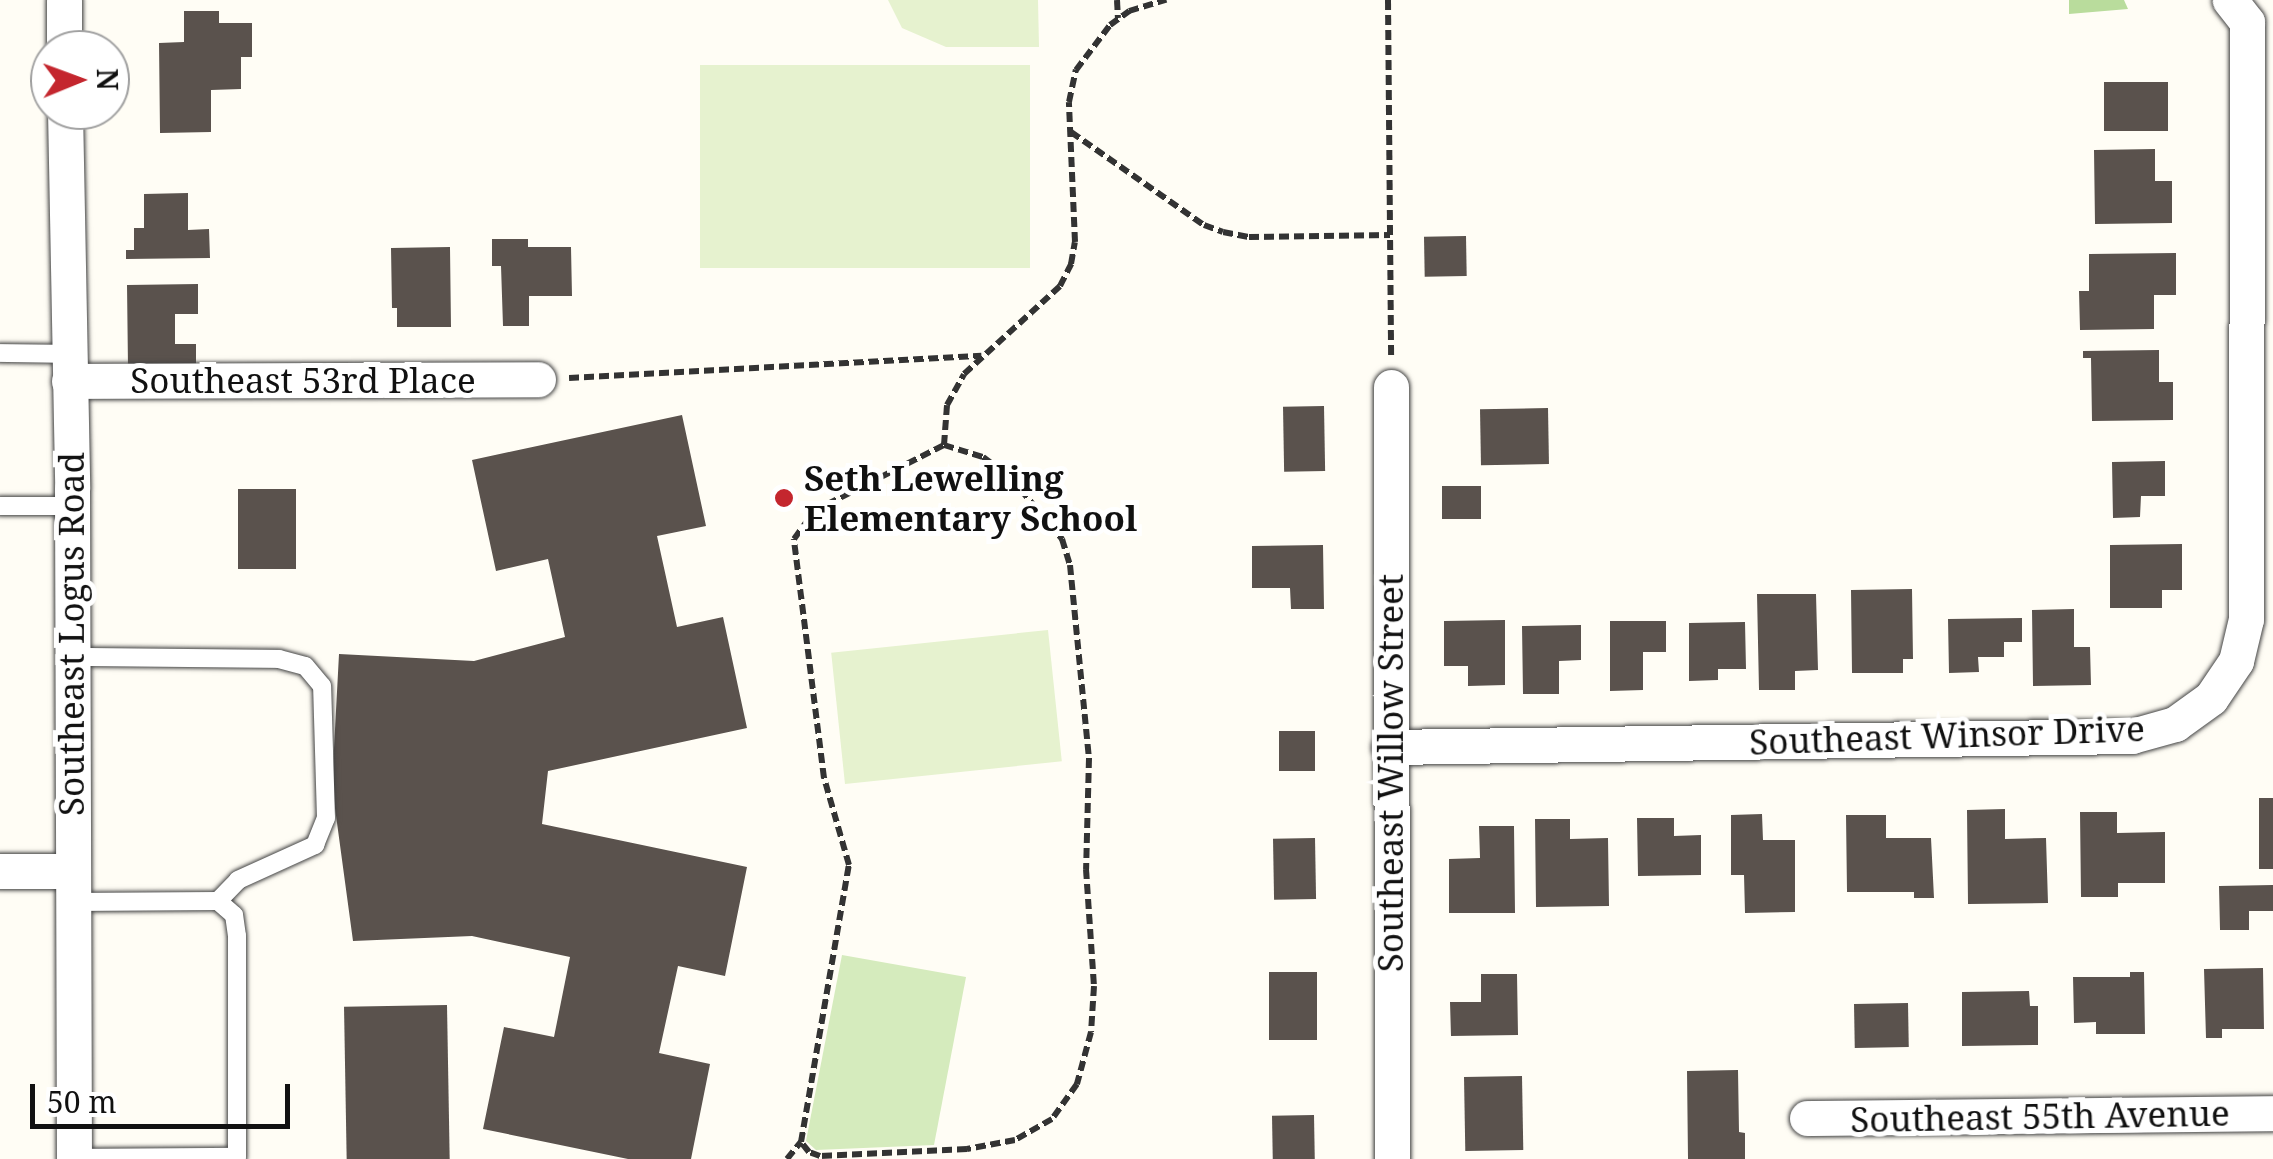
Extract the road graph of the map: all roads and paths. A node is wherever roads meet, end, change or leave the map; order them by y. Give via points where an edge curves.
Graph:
1 (64, 0) edge
2 (1117, 0) edge
3 (1166, 0) edge
4 (1388, 0) edge
5 (2230, 0) edge
6 (1118, 20) junction
7 (64, 30) edge
8 (65, 130) edge
9 (1070, 131) junction
10 (1390, 235) junction
11 (2258, 331) edge
12 (0, 353) edge
13 (984, 356) junction
14 (68, 368) junction
15 (538, 379) joint
16 (1391, 387) joint
17 (944, 445) junction
18 (0, 506) edge
19 (72, 506) junction
20 (72, 657) junction
21 (1389, 747) junction
22 (0, 870) edge
23 (71, 886) junction
24 (218, 900) junction
25 (2273, 1113) edge
26 (1806, 1118) dead end
27 (801, 1142) junction
28 (74, 1158) edge
29 (787, 1159) edge
30 (1392, 1159) edge

1 - 7 street
2 - 6 path
3 - 6 path
4 - 10 path
5 - 11 street, Southeast Winsor Drive via 2247,22
6 - 9 path via 1076,70
8 - 14 street, Southeast Logus Road
9 - 10 path via 1223,232
9 - 13 path via 1071,264 1060,286
10 - 16 path
11 - 21 street, Southeast Winsor Drive via 2246,619 2236,661 2211,698 2175,724 2132,736 2086,738
12 - 14 lane
13 - 15 path
13 - 17 path via 964,374 947,405
14 - 15 street, Southeast 53rd Place
14 - 19 street, Southeast Logus Road
16 - 21 street, Southeast Willow Street
17 - 27 path via 814,511 794,538 821,761 850,865
17 - 27 path via 984,456 1011,478 1062,539 1070,565 1089,758 1091,1032 1077,1084 1061,1108 1014,1140 967,1149 820,1156
18 - 19 lane
19 - 20 street, Southeast Logus Road
20 - 23 street, Southeast Logus Road
20 - 24 lane via 279,659 305,666 322,686 326,818 315,845 238,880
21 - 30 street, Southeast Willow Street
22 - 23 street
23 - 24 lane
23 - 28 street, Southeast Logus Road
24 - 28 lane via 234,915 237,936 238,1157
25 - 26 street, Southeast 55th Avenue
27 - 29 path

